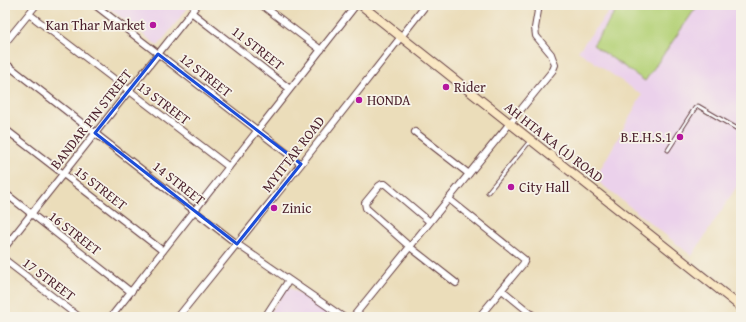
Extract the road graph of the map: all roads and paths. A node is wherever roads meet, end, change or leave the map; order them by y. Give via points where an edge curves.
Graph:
1 (36, 5) edge
2 (95, 5) edge
3 (196, 5) edge
4 (262, 5) edge
5 (356, 5) edge
6 (361, 5) edge
7 (426, 5) edge
8 (539, 5) edge
9 (191, 12) junction
10 (29, 14) junction
11 (401, 36) junction
12 (5, 43) edge
13 (321, 50) junction
14 (158, 54) junction
15 (5, 63) edge
16 (290, 89) junction
17 (128, 91) junction
18 (510, 123) junction
19 (5, 129) edge
20 (257, 130) junction
21 (741, 131) edge
22 (415, 132) dead end
23 (95, 133) junction
24 (531, 140) junction
25 (668, 150) dead end
26 (301, 164) junction
27 (228, 167) junction
28 (63, 174) junction
29 (469, 174) junction
30 (488, 192) dead end
31 (5, 193) edge
32 (449, 199) junction
33 (195, 210) junction
34 (31, 214) junction
35 (430, 222) junction
36 (237, 244) junction
37 (5, 247) edge
38 (410, 247) junction
39 (163, 251) junction
40 (5, 260) edge
41 (289, 280) junction
42 (456, 283) dead end
43 (502, 290) junction
44 (131, 292) junction
45 (732, 299) junction
46 (741, 307) edge
47 (741, 312) edge
48 (79, 317) edge
49 (111, 317) edge
50 (178, 317) edge
51 (265, 317) edge
52 (343, 317) edge
53 (353, 317) edge
54 (479, 317) edge
55 (535, 317) edge

1 - 10 street
2 - 14 street, 12 STREET
3 - 9 street, BANDAR PIN STREET
4 - 13 street
5 - 13 street
6 - 11 street, AH HTA KA (1) ROAD
7 - 11 street, MYITTAR ROAD
8 - 18 street via 536,36 551,54 555,65
9 - 14 street, BANDAR PIN STREET
9 - 16 street, 11 STREET
10 - 12 street
10 - 17 street, 13 STREET
11 - 18 street, AH HTA KA (1) ROAD
11 - 26 street, MYITTAR ROAD
13 - 16 street
14 - 17 street, BANDAR PIN STREET
14 - 20 street, 12 STREET
15 - 23 street, 14 STREET
16 - 20 street
17 - 23 street, BANDAR PIN STREET
17 - 27 street, 13 STREET
18 - 24 street, AH HTA KA (1) ROAD
18 - 29 street
19 - 28 street, 15 STREET
20 - 26 street, 12 STREET
20 - 27 street
21 - 25 lane via 698,106
22 - 29 street
23 - 28 street, BANDAR PIN STREET
23 - 33 street, 14 STREET
24 - 30 lane
24 - 45 street, AH HTA KA (1) ROAD
26 - 36 street, MYITTAR ROAD
27 - 33 street
28 - 34 street, BANDAR PIN STREET
28 - 39 street, 15 STREET
29 - 32 street
31 - 34 street, 16 STREET
32 - 35 street
32 - 43 street via 525,260
33 - 36 street, 14 STREET
33 - 39 street
34 - 37 street, BANDAR PIN STREET
34 - 44 street, 16 STREET
35 - 38 street
35 - 38 street via 385,184 379,186 365,203 366,208
36 - 41 street, 14 STREET
36 - 50 street, MYITTAR ROAD
38 - 42 street
38 - 53 street
39 - 44 street
40 - 48 street, 17 STREET
41 - 51 street
41 - 52 street, 14 STREET
43 - 54 street
43 - 55 street
44 - 49 street
45 - 46 street
45 - 47 street

